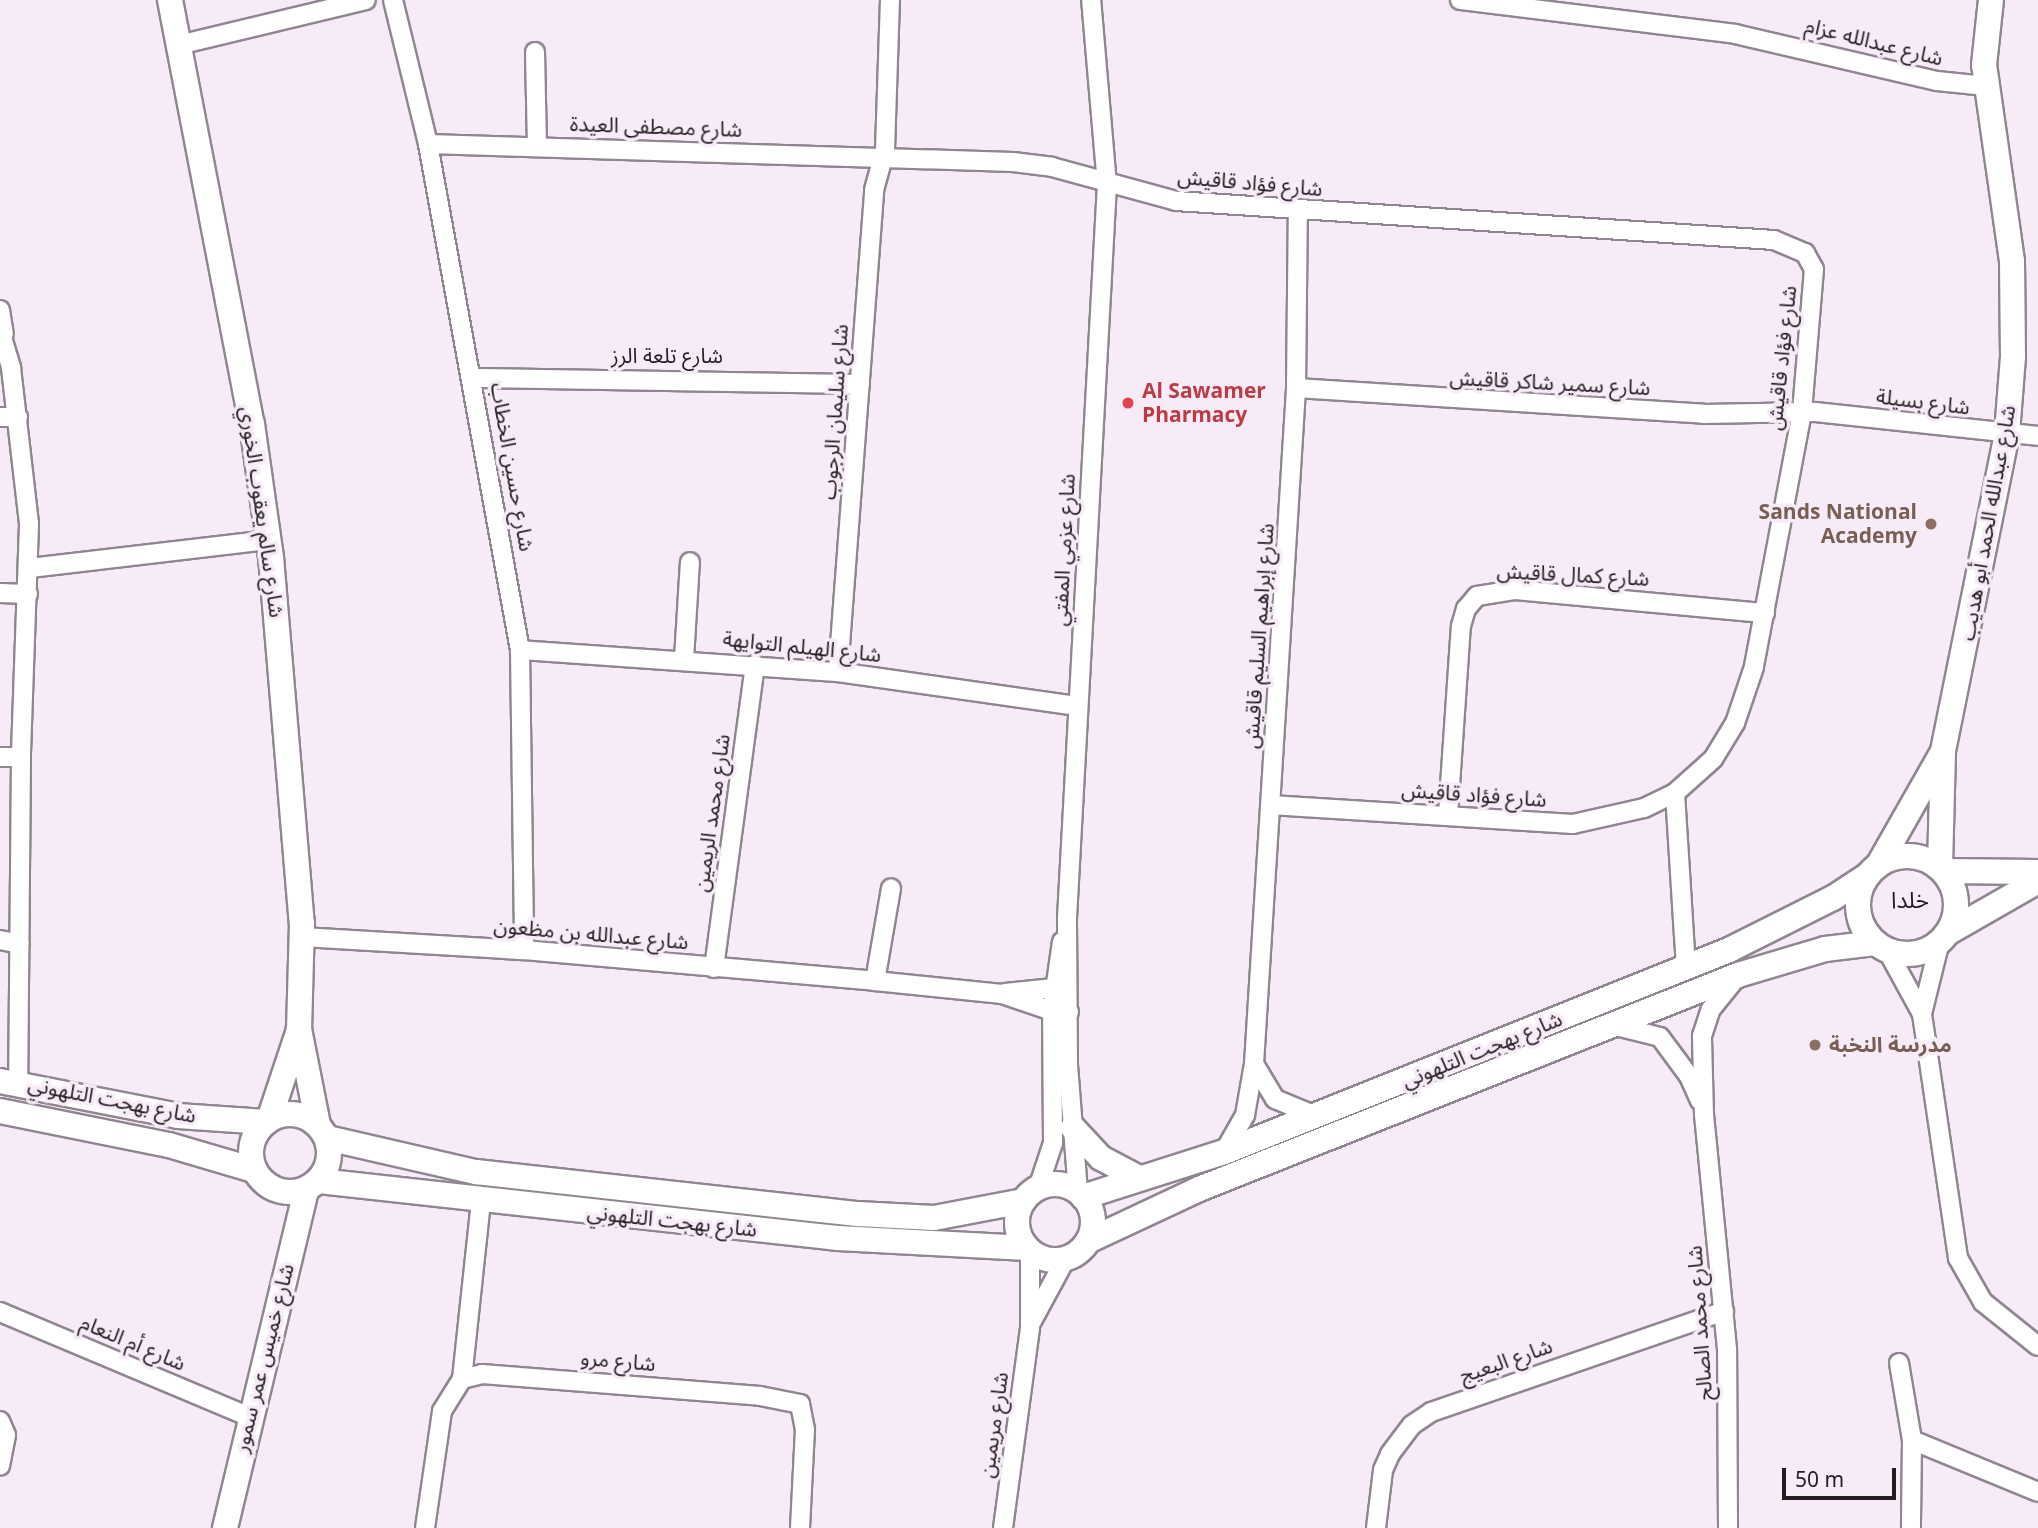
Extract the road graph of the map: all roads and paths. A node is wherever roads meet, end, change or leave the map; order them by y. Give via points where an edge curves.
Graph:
1 (170, 0) edge
2 (366, 0) edge
3 (393, 0) edge
4 (890, 0) edge
5 (1091, 0) edge
6 (1460, 0) edge
7 (1991, 0) edge
8 (1574, 6) edge
9 (180, 44) junction
10 (535, 52) dead end
11 (1986, 86) junction
12 (428, 144) junction
13 (537, 147) junction
14 (883, 157) junction
15 (1107, 185) junction
16 (1298, 210) junction
17 (0, 310) edge
18 (2, 333) edge
19 (473, 378) junction
20 (860, 384) junction
21 (1296, 388) junction
22 (1802, 412) junction
23 (9, 417) edge
24 (2007, 433) junction
25 (2038, 436) edge
26 (269, 540) junction
27 (690, 562) dead end
28 (30, 568) junction
29 (0, 593) edge
30 (28, 594) junction
31 (1765, 613) junction
32 (520, 650) junction
33 (684, 659) junction
34 (755, 665) junction
35 (838, 672) junction
36 (1078, 705) junction
37 (1943, 751) junction
38 (0, 757) edge
39 (21, 757) junction
40 (1675, 793) junction
41 (1271, 805) junction
42 (1448, 815) junction
43 (1873, 869) junction
44 (1942, 869) junction
45 (2038, 872) edge
46 (2038, 881) edge
47 (891, 888) dead end
48 (302, 937) junction
49 (1945, 937) junction
50 (0, 940) edge
51 (20, 944) junction
52 (1881, 946) junction
53 (524, 950) junction
54 (1686, 967) junction
55 (714, 968) junction
56 (1738, 975) junction
57 (875, 981) junction
58 (1061, 987) junction
59 (1002, 994) junction
60 (1060, 1011) junction
61 (1922, 1014) junction
62 (1606, 1025) junction
63 (299, 1029) junction
64 (1254, 1063) junction
65 (9, 1082) edge
66 (1, 1113) edge
67 (1704, 1115) junction
68 (1317, 1116) junction
69 (267, 1121) junction
70 (1073, 1128) junction
71 (323, 1131) junction
72 (1224, 1152) junction
73 (254, 1170) junction
74 (1139, 1178) junction
75 (312, 1185) junction
76 (1030, 1194) junction
77 (1081, 1194) junction
78 (481, 1200) junction
79 (1087, 1241) junction
80 (1028, 1249) junction
81 (1066, 1258) junction
82 (1724, 1311) junction
83 (0, 1312) edge
84 (1030, 1327) junction
85 (2038, 1346) edge
86 (1899, 1363) dead end
87 (462, 1379) junction
88 (248, 1416) junction
89 (0, 1420) edge
90 (1912, 1440) junction
91 (0, 1465) edge
92 (2038, 1492) edge
93 (225, 1528) edge
94 (425, 1528) edge
95 (800, 1528) edge
96 (1003, 1528) edge
97 (1376, 1528) edge
98 (1728, 1528) edge
99 (1911, 1528) edge

1 - 9 street, شارع سالم يعقوب الخوري
2 - 9 street
3 - 12 street, شارع حسين الخطاب
4 - 14 street, شارع سليمان الرجوب
5 - 15 street, شارع عزمي المفتي
6 - 8 street, شارع عبدالله عزام
7 - 11 street, شارع عبدالله الحمد أبو هديب
8 - 11 street, شارع عبدالله عزام via 1781,42 1937,81
9 - 26 street, شارع سالم يعقوب الخوري
10 - 13 street
11 - 24 street, شارع عبدالله الحمد أبو هديب via 2012,261 2013,357
12 - 13 street, شارع مصطفى العيدة
12 - 19 street, شارع حسين الخطاب
13 - 14 street, شارع مصطفى العيدة
14 - 15 street, شارع فؤاد قاقيش via 1052,167
14 - 20 street, شارع سليمان الرجوب via 874,190
15 - 16 street, شارع فؤاد قاقيش via 1175,201
15 - 36 street, شارع عزمي المفتي
16 - 21 street, شارع إبراهيم السليم قاقيش
16 - 22 street, شارع فؤاد قاقيش via 1788,243 1805,253 1814,269
17 - 18 street
18 - 23 street
19 - 20 street, شارع تلعة الرز
19 - 32 street, شارع حسين الخطاب
20 - 35 street, شارع سليمان الرجوب
21 - 22 street, شارع سمير شاكر قاقيش via 1704,414
21 - 41 street, شارع إبراهيم السليم قاقيش
22 - 24 street, شارع بسيلة
22 - 31 street, شارع فؤاد قاقيش
23 - 28 street
24 - 25 street, شارع بسيلة
24 - 37 street, شارع عبدالله الحمد أبو هديب
26 - 28 street
26 - 48 street, شارع سالم يعقوب الخوري
27 - 33 street
28 - 30 street
29 - 30 street
30 - 39 street
31 - 40 street, شارع فؤاد قاقيش via 1747,691 1727,740
31 - 42 street, شارع كمال قاقيش via 1516,590 1477,596 1466,608 1461,626
32 - 33 street, شارع الهيلم التوايهة
32 - 53 street, شارع حسين الخطاب
33 - 34 street, شارع الهيلم التوايهة
34 - 35 street, شارع الهيلم التوايهة
34 - 55 street, شارع محمد الريمين
35 - 36 street, شارع الهيلم التوايهة
36 - 58 street, شارع عزمي المفتي
37 - 43 street, شارع عبدالله الحمد أبو هديب
37 - 44 street, شارع عبدالله الحمد أبو هديب
38 - 39 street
39 - 51 street
40 - 42 street, شارع فؤاد قاقيش via 1623,815 1573,824
40 - 54 street
41 - 42 street, شارع فؤاد قاقيش
41 - 64 street, شارع إبراهيم السليم قاقيش
43 - 44 street via 1910,855
43 - 52 street via 1857,903 1862,925
43 - 54 street, شارع بهجت التلهوني via 1776,929
44 - 45 street
44 - 49 street via 1957,900
46 - 49 street
47 - 57 street
48 - 53 street, شارع عبدالله بن مظعون
48 - 63 street, شارع سالم يعقوب الخوري
49 - 52 street via 1915,953
49 - 61 street
50 - 51 street
51 - 65 street
52 - 56 street, شارع بهجت التلهوني via 1825,949
52 - 61 street
53 - 55 street, شارع عبدالله بن مظعون
54 - 68 street, شارع بهجت التلهوني
55 - 57 street, شارع عبدالله بن مظعون
56 - 62 street, شارع بهجت التلهوني
56 - 67 street, شارع محمد الصالح via 1705,1022
57 - 59 street, شارع عبدالله بن مظعون
58 - 59 street, شارع عبدالله بن مظعون
58 - 60 street, شارع عزمي المفتي
59 - 60 street, شارع عبدالله بن مظعون
60 - 70 street, شارع عزمي المفتي
60 - 76 street, شارع عزمي المفتي via 1049,1164
61 - 85 street via 1958,1258 1983,1302
62 - 67 street, شارع محمد الصالح via 1660,1037 1689,1076
62 - 79 street, شارع بهجت التلهوني via 1199,1189
63 - 69 street, شارع سالم يعقوب الخوري
63 - 71 street, شارع سالم يعقوب الخوري
64 - 68 street via 1275,1099
64 - 72 street, شارع إبراهيم السليم قاقيش via 1245,1115
65 - 69 street, شارع بهجت التلهوني via 151,1112
66 - 73 street, شارع بهجت التلهوني via 169,1145
67 - 82 street, شارع محمد الصالح
68 - 72 street, شارع بهجت التلهوني
69 - 71 street via 289,1114
69 - 73 street via 251,1144
70 - 74 street via 1101,1158
70 - 77 street, شارع عزمي المفتي
71 - 75 street via 329,1160
71 - 76 street, شارع بهجت التلهوني via 476,1172 858,1214 934,1217
72 - 74 street, شارع بهجت التلهوني
73 - 75 street via 276,1190
74 - 77 street, شارع بهجت التلهوني
75 - 78 street, شارع بهجت التلهوني
75 - 88 street, شارع خميس عمر سمور
76 - 77 street via 1059,1184
76 - 80 street via 1017,1225
77 - 79 street via 1093,1218
78 - 80 street, شارع بهجت التلهوني via 838,1238
78 - 87 street
79 - 81 street
80 - 81 street via 1047,1259
80 - 84 street, شارع مريمين
81 - 84 street, شارع مريمين
82 - 97 street, شارع البعيج via 1431,1412 1412,1425 1390,1454 1380,1483
82 - 98 street, شارع محمد الصالح
83 - 88 street, شارع أم النعام
84 - 96 street, شارع مريمين
86 - 90 street
87 - 94 street via 442,1411
87 - 95 street, شارع مرو via 503,1374 760,1395 800,1404 805,1429
88 - 93 street, شارع خميس عمر سمور
89 - 91 street via 6,1435
90 - 92 street
90 - 99 street

